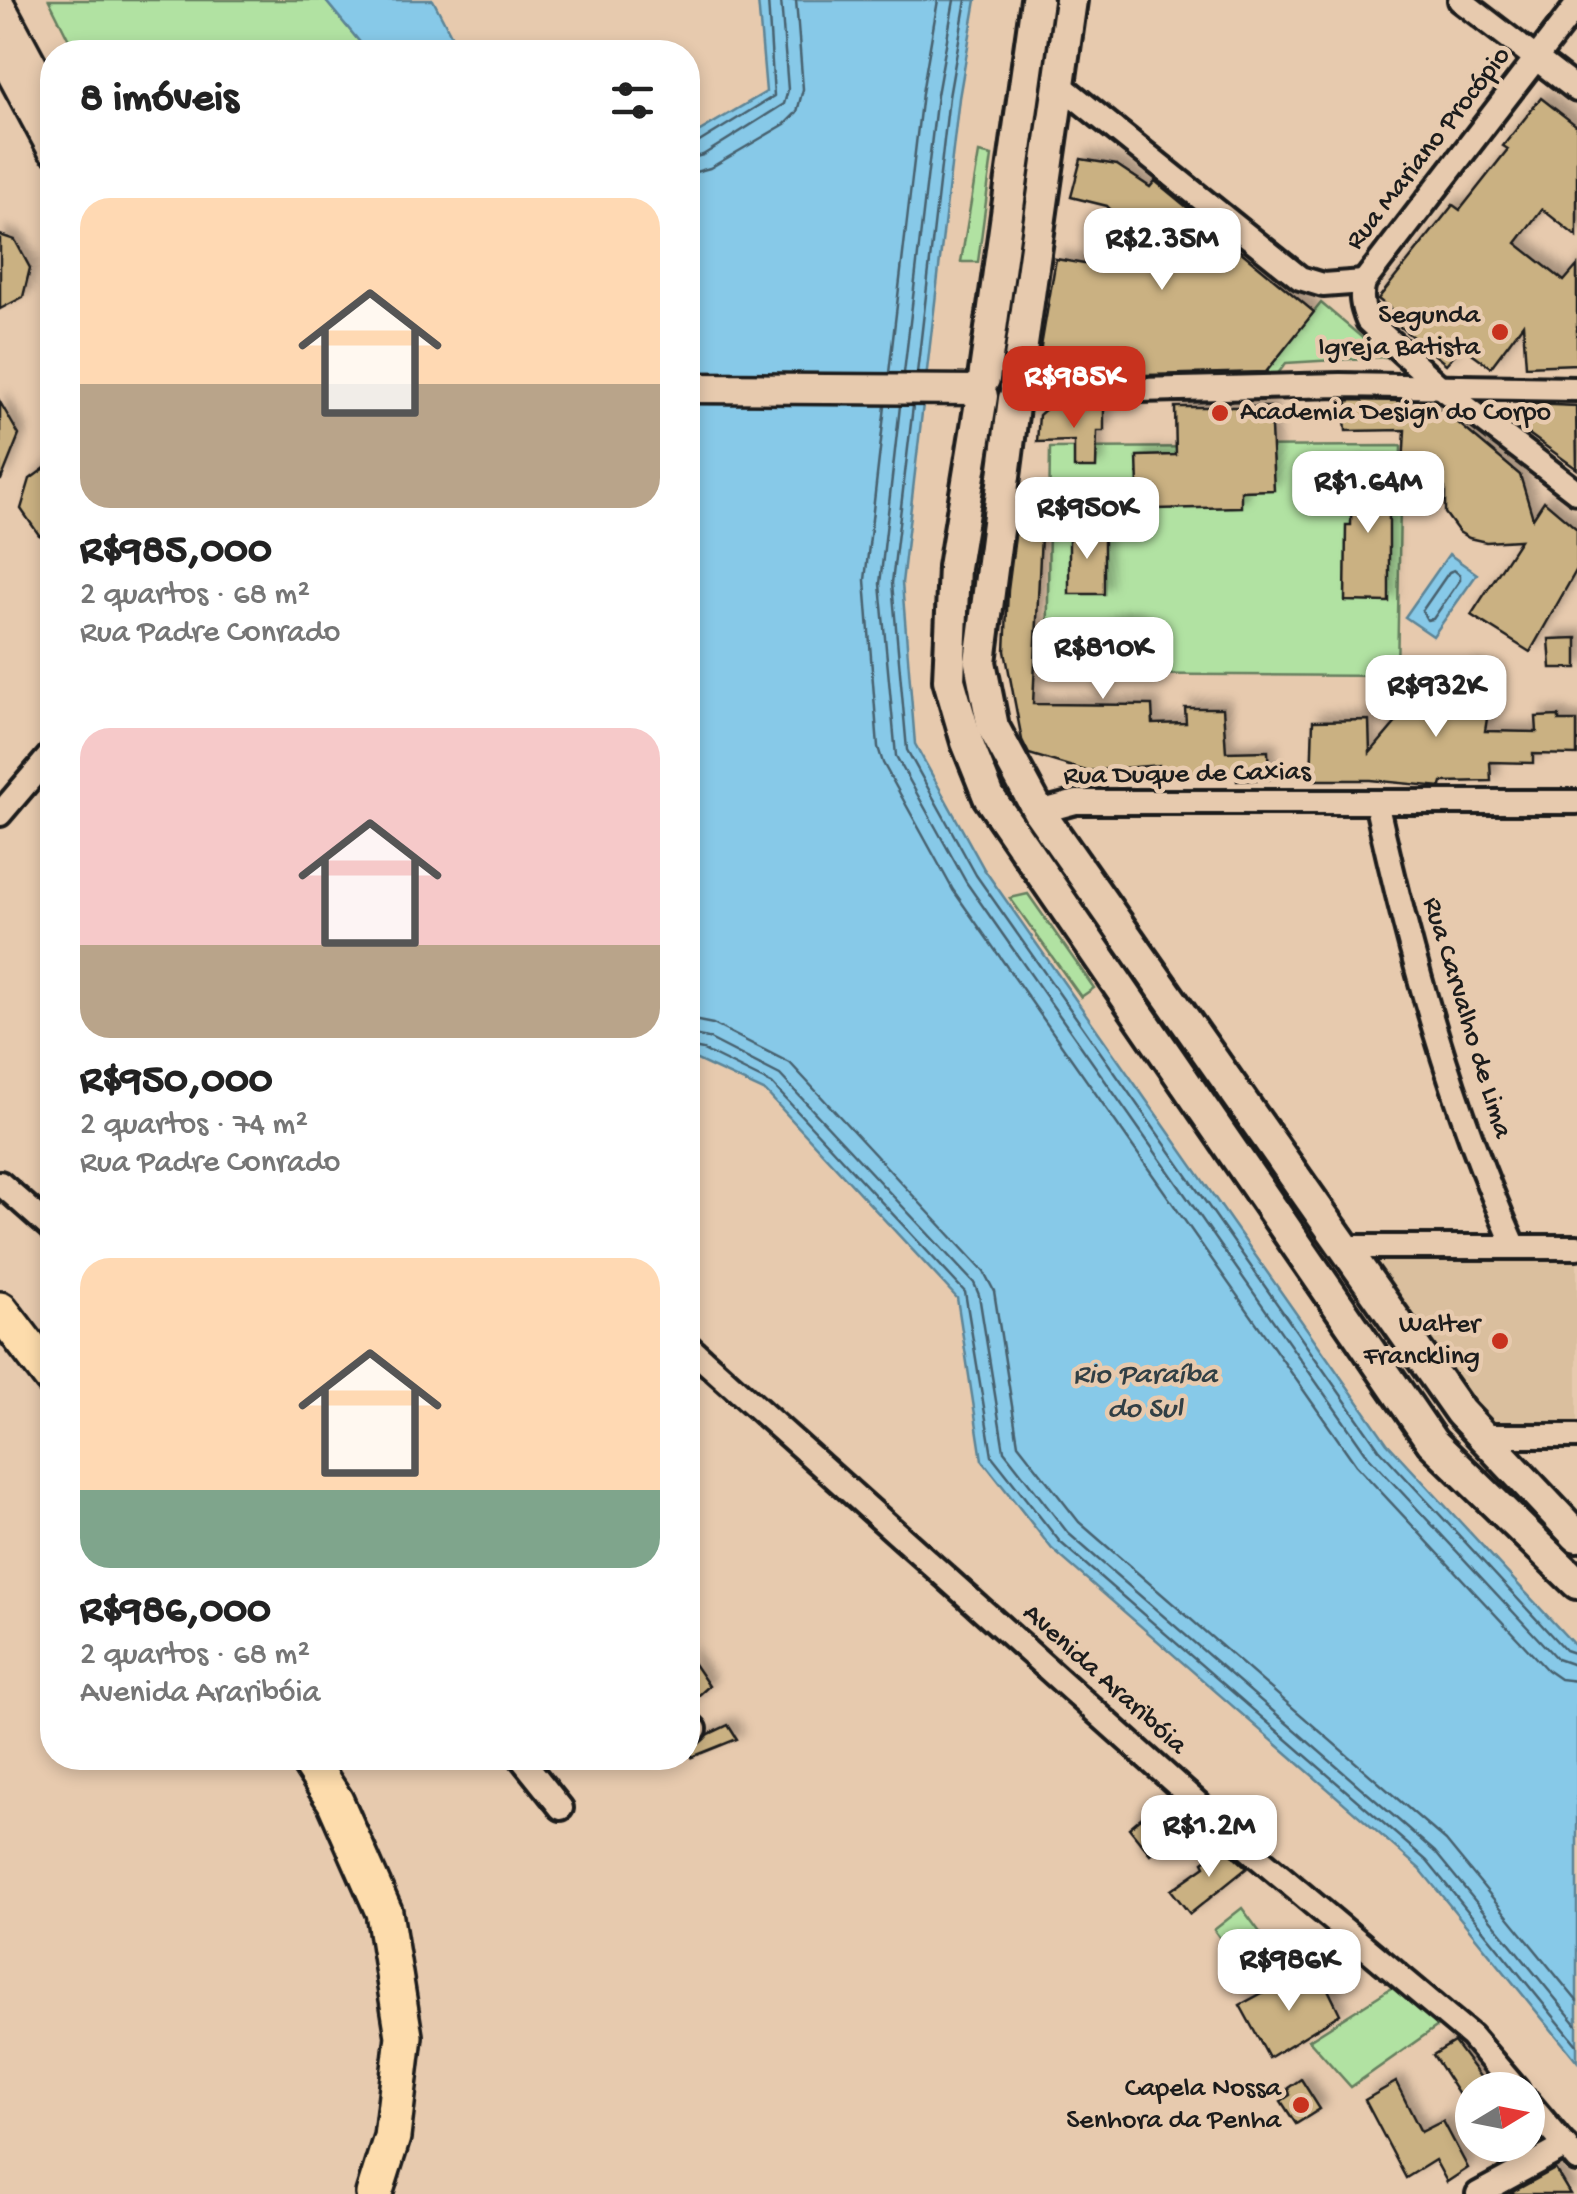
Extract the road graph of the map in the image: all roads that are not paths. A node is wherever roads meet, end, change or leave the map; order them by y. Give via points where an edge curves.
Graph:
1 (1037, 0) edge
2 (1070, 0) edge
3 (1460, 0) edge
4 (1577, 5) edge
5 (0, 6) edge
6 (0, 52) edge
7 (1537, 57) junction
8 (40, 80) edge
9 (1059, 84) junction
10 (1577, 90) edge
11 (40, 127) edge
12 (1364, 282) junction
13 (1440, 387) junction
14 (700, 388) edge
15 (975, 389) junction
16 (1577, 389) edge
17 (1015, 393) junction
18 (1577, 492) edge
19 (40, 767) edge
20 (1376, 802) junction
21 (1577, 802) edge
22 (1039, 812) junction
23 (0, 814) edge
24 (0, 1184) edge
25 (40, 1219) edge
26 (1515, 1247) junction
27 (1577, 1247) edge
28 (1346, 1248) junction
29 (0, 1310) edge
30 (700, 1356) edge
31 (40, 1362) edge
32 (1482, 1436) junction
33 (1577, 1436) edge
34 (1577, 1536) edge
35 (1577, 1583) edge
36 (315, 1770) edge
37 (530, 1770) edge
38 (560, 1808) dead end
39 (1502, 2072) edge
40 (1545, 2122) edge
41 (1571, 2153) edge
42 (374, 2194) edge
43 (1478, 2194) edge

1 - 15 main road
2 - 9 main road
3 - 7 street
4 - 7 street, Rua Mariano Procópio
5 - 8 street
6 - 11 street
7 - 10 street
7 - 12 street, Rua Mariano Procópio
9 - 12 street via 1300,278 1323,285
9 - 17 main road
12 - 13 street via 1368,320
13 - 16 street
13 - 17 street
13 - 18 street
14 - 15 street
15 - 17 main road via 994,408
15 - 35 main road via 954,567 949,680 989,798 1432,1442
17 - 22 main road via 980,662 993,727
19 - 23 street
20 - 21 street, Rua Duque de Caxias
20 - 22 street, Rua Duque de Caxias via 1076,802
20 - 26 street, Rua Carvalho de Lima via 1441,1054
22 - 28 main road
24 - 25 street
26 - 27 street
26 - 28 street
28 - 32 main road
29 - 31 highway
30 - 39 street, Avenida Araribóia via 1254,1853 1471,2036
32 - 33 street
32 - 34 main road
36 - 42 highway via 384,1912 404,2036 392,2137
37 - 38 street
40 - 41 street
41 - 43 street

